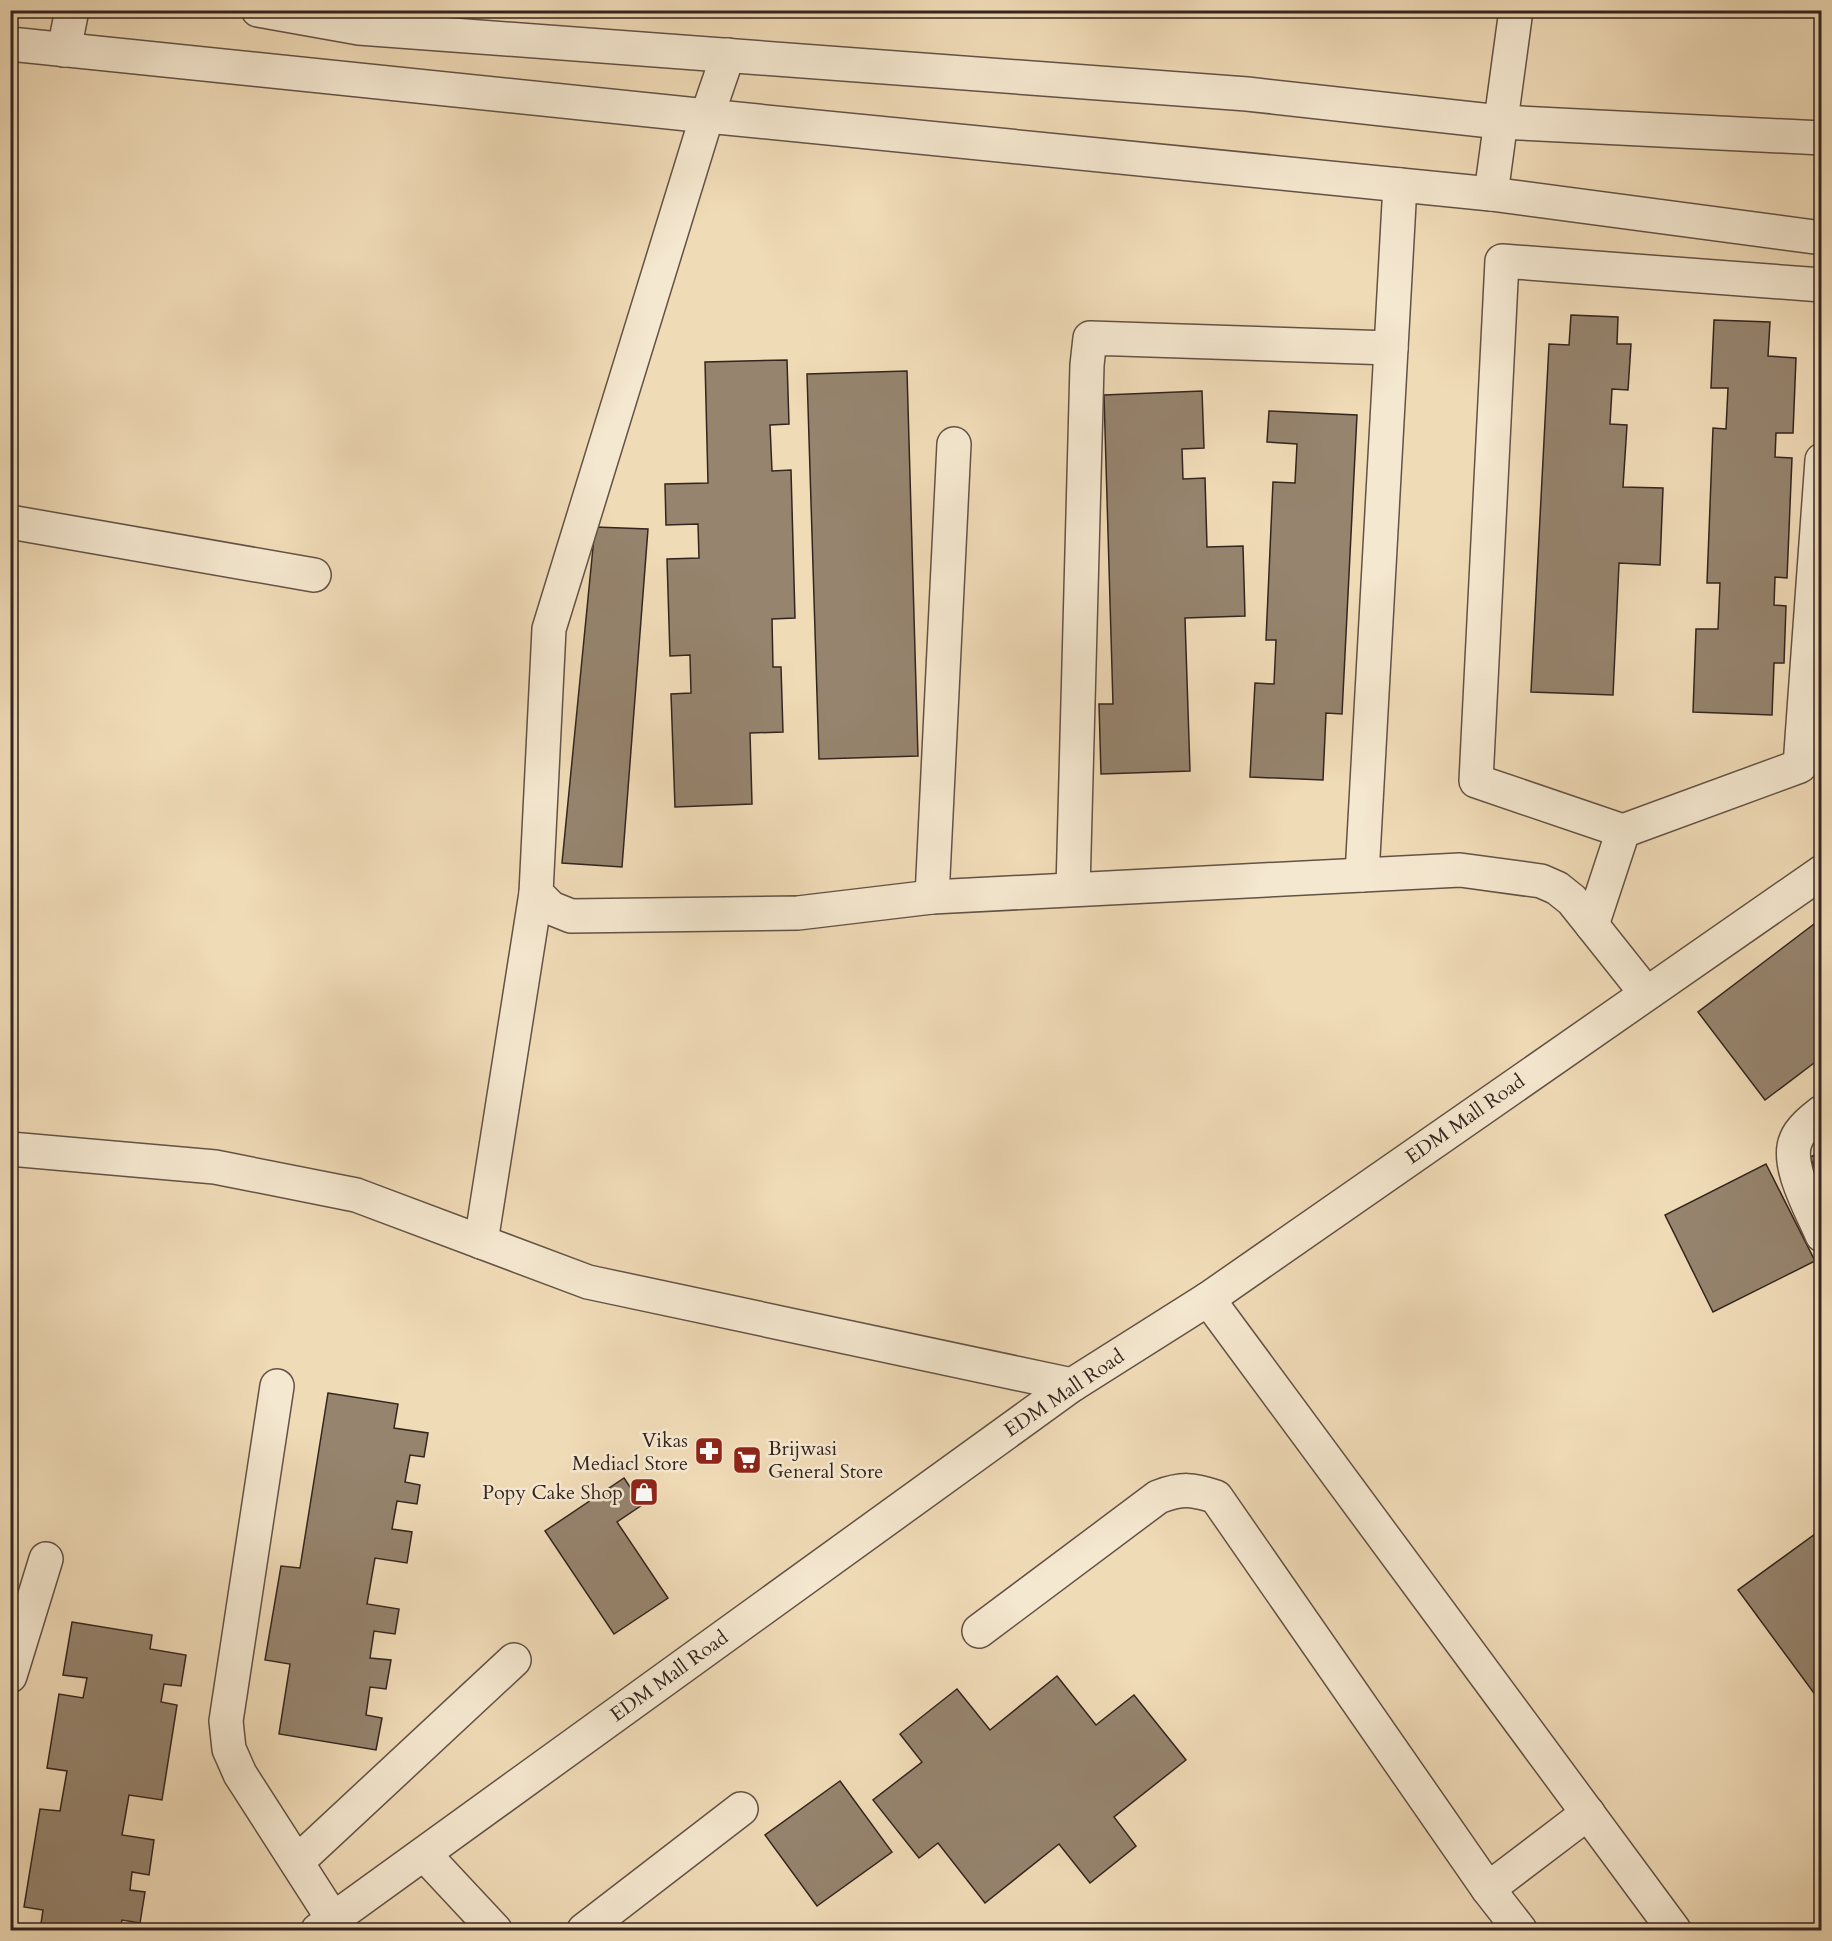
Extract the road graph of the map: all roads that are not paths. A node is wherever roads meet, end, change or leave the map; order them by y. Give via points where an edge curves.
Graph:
1 (72, 10) edge
2 (258, 10) edge
3 (1516, 10) edge
4 (10, 44) edge
5 (64, 50) junction
6 (728, 55) junction
7 (706, 116) junction
8 (1500, 122) junction
9 (1821, 138) edge
10 (1400, 185) junction
11 (1491, 194) junction
12 (1821, 238) edge
13 (1821, 285) edge
14 (1391, 348) junction
15 (954, 444) dead end
16 (1821, 460) edge
17 (10, 522) edge
18 (314, 575) dead end
19 (1623, 831) junction
20 (1821, 872) edge
21 (1362, 875) junction
22 (1073, 889) junction
23 (536, 893) junction
24 (932, 897) junction
25 (1592, 925) junction
26 (1646, 993) junction
27 (1821, 1112) edge
28 (10, 1149) edge
29 (1821, 1235) edge
30 (481, 1242) junction
31 (1208, 1299) junction
32 (1072, 1384) junction
33 (278, 1386) dead end
34 (46, 1558) dead end
35 (979, 1631) dead end
36 (514, 1660) dead end
37 (10, 1676) edge
38 (741, 1809) dead end
39 (1588, 1814) junction
40 (424, 1854) junction
41 (297, 1862) junction
42 (1488, 1889) junction
43 (325, 1925) edge
44 (495, 1930) edge
45 (584, 1930) edge
46 (1520, 1930) edge
47 (1674, 1930) edge

1 - 5 street
2 - 6 street via 359,28
3 - 8 street
4 - 5 street
5 - 7 street
6 - 7 street
6 - 8 street via 1247,94
7 - 10 street
7 - 23 street via 549,629
8 - 9 street
8 - 11 street
10 - 11 street
10 - 14 street
11 - 12 street
13 - 19 street via 1502,261 1476,782
14 - 21 street
14 - 22 street via 1090,338
15 - 24 street
16 - 19 street via 1800,766
17 - 18 street
19 - 25 street
20 - 26 street, EDM Mall Road
21 - 22 street
21 - 25 street via 1460,870 1541,882 1572,900
22 - 24 street
23 - 24 street via 551,908 571,916 798,913
23 - 30 street
25 - 26 street
26 - 31 street, EDM Mall Road
27 - 29 street via 1796,1140 1792,1161
28 - 30 street via 215,1167 356,1195
30 - 32 street via 588,1282
31 - 32 street, EDM Mall Road
31 - 39 street
32 - 40 street, EDM Mall Road
33 - 41 street via 226,1721 229,1749 240,1774
34 - 37 street
35 - 42 street via 1158,1497 1176,1490 1197,1490 1216,1497
36 - 41 street
38 - 45 street
39 - 42 street
39 - 47 street
40 - 43 street, EDM Mall Road
40 - 44 street
41 - 43 street
42 - 46 street

